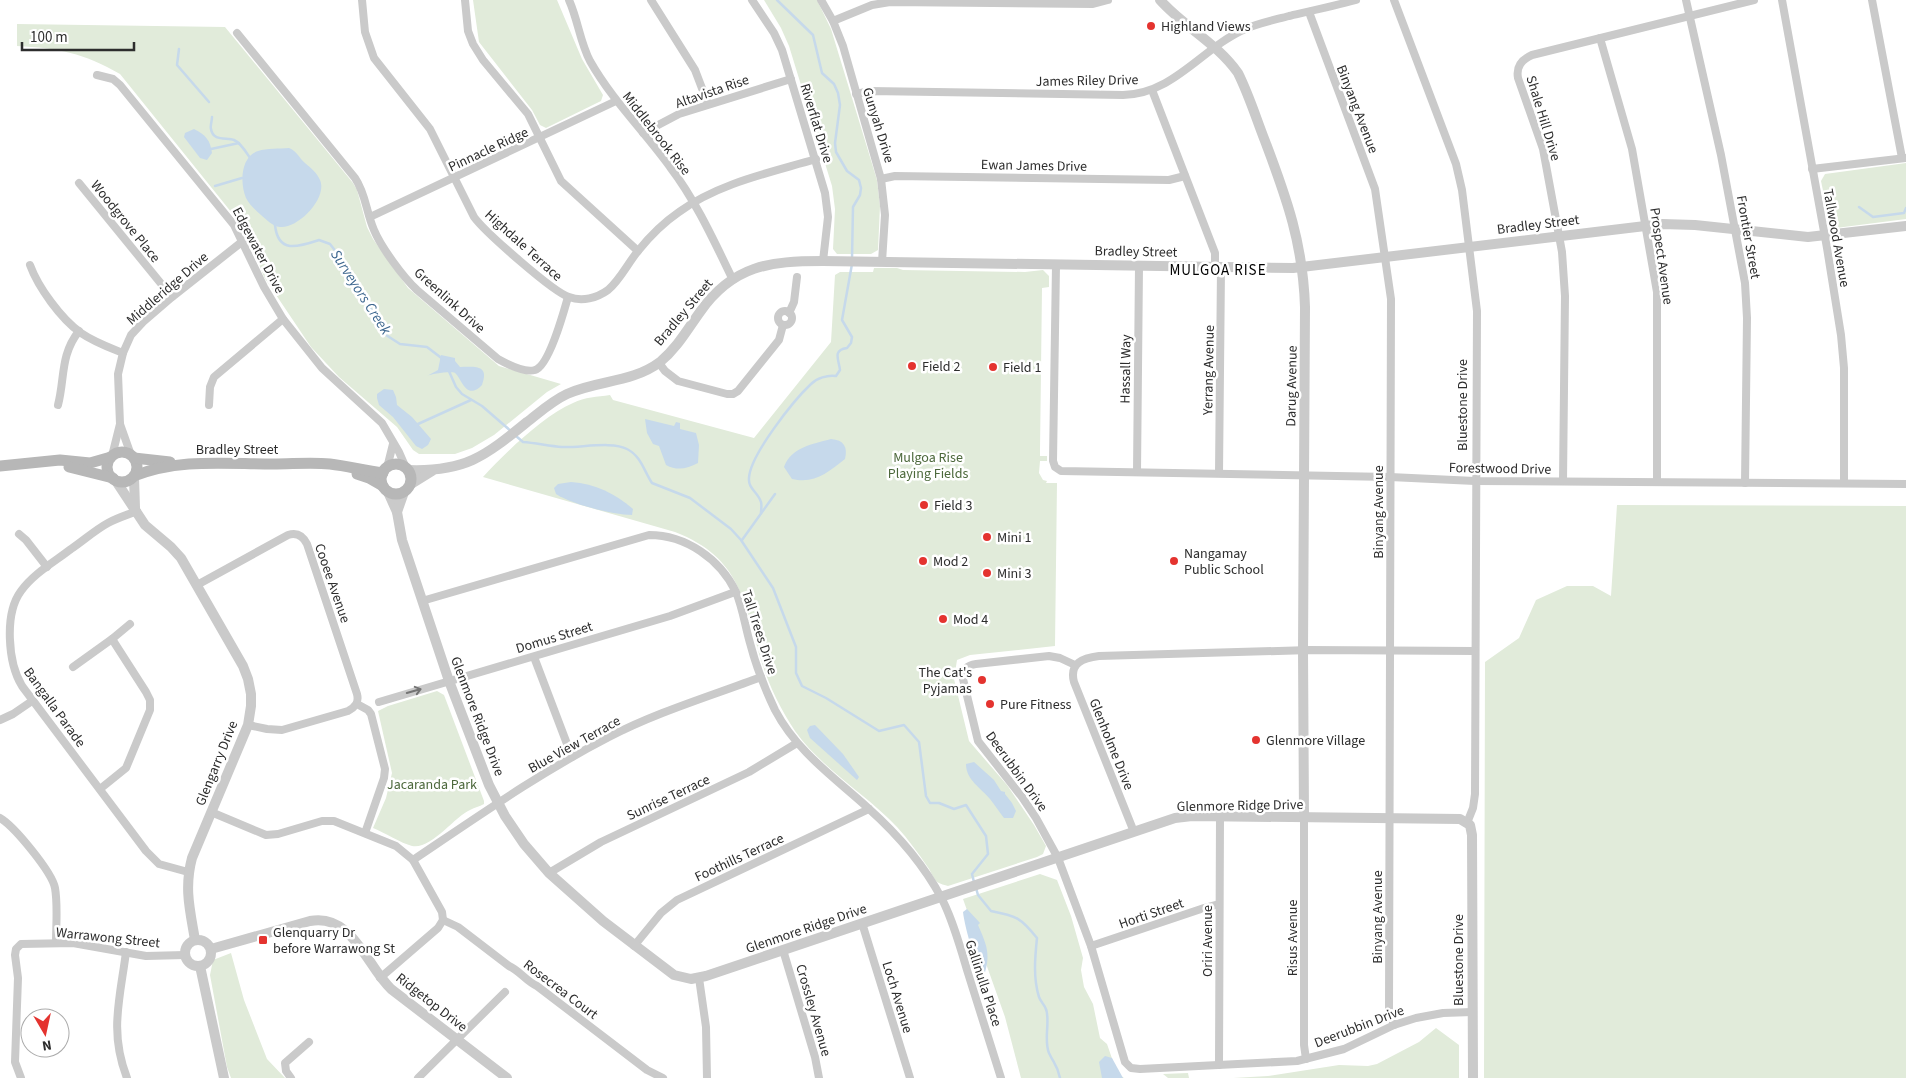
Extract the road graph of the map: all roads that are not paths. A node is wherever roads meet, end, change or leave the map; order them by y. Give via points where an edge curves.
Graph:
1 (362, 0) edge
2 (465, 0) edge
3 (570, 0) edge
4 (651, 0) edge
5 (752, 0) edge
6 (822, 0) edge
7 (1108, 0) edge
8 (1160, 0) edge
9 (1356, 0) edge
10 (1394, 0) edge
11 (1686, 0) edge
12 (1754, 0) edge
13 (1782, 0) edge
14 (1872, 0) edge
15 (1309, 12) junction
16 (1690, 16) junction
17 (833, 21) junction
18 (237, 34) dead end
19 (1600, 38) junction
20 (1215, 48) junction
21 (97, 75) dead end
22 (791, 79) junction
23 (1152, 90) junction
24 (856, 94) junction
25 (616, 101) junction
26 (708, 104) junction
27 (643, 133) junction
28 (539, 138) junction
29 (1904, 158) edge
30 (816, 159) junction
31 (1812, 168) junction
32 (1185, 176) junction
33 (455, 178) junction
34 (882, 179) junction
35 (79, 183) dead end
36 (693, 202) junction
37 (370, 217) junction
38 (1647, 225) junction
39 (1906, 226) edge
40 (1736, 229) junction
41 (1560, 236) junction
42 (1825, 236) junction
43 (243, 241) junction
44 (1470, 247) junction
45 (638, 251) junction
46 (1385, 257) junction
47 (823, 262) junction
48 (882, 262) junction
49 (30, 265) dead end
50 (1056, 265) junction
51 (1139, 266) junction
52 (1218, 267) junction
53 (1303, 268) junction
54 (797, 277) dead end
55 (733, 280) junction
56 (172, 297) junction
57 (568, 297) junction
58 (284, 319) junction
59 (79, 331) junction
60 (123, 353) junction
61 (659, 362) junction
62 (58, 405) dead end
63 (209, 406) dead end
64 (120, 424) junction
65 (393, 444) junction
66 (132, 456) junction
67 (112, 457) junction
68 (39, 461) junction
69 (186, 464) junction
70 (288, 464) junction
71 (0, 466) edge
72 (407, 469) junction
73 (385, 470) junction
74 (433, 471) junction
75 (1137, 472) junction
76 (1219, 473) junction
77 (1304, 475) junction
78 (134, 476) junction
79 (1390, 477) junction
80 (114, 480) junction
81 (1475, 481) junction
82 (1563, 481) junction
83 (1657, 482) junction
84 (1745, 482) junction
85 (1844, 483) junction
86 (1906, 484) edge
87 (407, 488) junction
88 (385, 489) junction
89 (136, 510) junction
90 (397, 512) junction
91 (19, 534) dead end
92 (47, 567) junction
93 (197, 585) junction
94 (735, 592) junction
95 (422, 601) junction
96 (130, 624) dead end
97 (112, 639) junction
98 (1303, 650) junction
99 (1390, 650) junction
100 (1475, 652) junction
101 (534, 657) junction
102 (1075, 665) junction
103 (74, 666) dead end
104 (761, 677) junction
105 (449, 681) junction
106 (32, 701) junction
107 (379, 702) dead end
108 (356, 704) junction
109 (0, 720) edge
110 (248, 725) junction
111 (797, 743) junction
112 (572, 757) junction
113 (100, 789) junction
114 (497, 803) junction
115 (869, 809) junction
116 (211, 812) junction
117 (1220, 816) junction
118 (1304, 817) junction
119 (0, 818) edge
120 (1390, 819) junction
121 (1467, 822) junction
122 (1134, 832) junction
123 (365, 833) junction
124 (1058, 858) junction
125 (413, 860) junction
126 (188, 872) junction
127 (549, 873) junction
128 (941, 897) junction
129 (1219, 904) junction
130 (443, 920) junction
131 (862, 923) junction
132 (195, 940) junction
133 (56, 942) junction
134 (634, 946) junction
135 (1091, 946) junction
136 (211, 950) junction
137 (783, 950) junction
138 (126, 952) junction
139 (185, 955) junction
140 (200, 966) junction
141 (380, 978) junction
142 (699, 978) junction
143 (505, 992) dead end
144 (1472, 1012) junction
145 (1394, 1025) junction
146 (457, 1040) junction
147 (309, 1042) dead end
148 (1306, 1059) junction
149 (1220, 1066) junction
150 (21, 1078) edge
151 (127, 1078) edge
152 (224, 1078) edge
153 (291, 1078) edge
154 (418, 1078) edge
155 (507, 1078) edge
156 (663, 1078) edge
157 (707, 1078) edge
158 (819, 1078) edge
159 (910, 1078) edge
160 (1001, 1078) edge
161 (1472, 1078) edge

1 - 33 street, Highdale Terrace via 365,32 377,63 430,129
2 - 28 street via 468,31 473,44 528,114
3 - 25 street, Middlebrook Rise via 586,54
4 - 26 street via 695,70
5 - 22 street, Riverflat Drive via 779,42
6 - 17 street, Gunyah Drive
7 - 17 street via 1095,4 890,2 872,5
8 - 20 street, Darug Avenue
9 - 15 street, James Riley Drive
10 - 44 street, Bluestone Drive via 1453,154
11 - 16 street, Frontier Street
12 - 16 street, Shale Hill Drive
13 - 31 street, Tallwood Avenue
14 - 29 street
15 - 20 street, James Riley Drive via 1251,26
15 - 46 street, Binyang Avenue via 1372,180
16 - 19 street, Shale Hill Drive
16 - 40 street, Frontier Street
17 - 24 street, Gunyah Drive
18 - 37 street, Greenlink Drive via 355,178
19 - 38 street, Prospect Avenue via 1630,140
19 - 41 street, Shale Hill Drive via 1532,55 1522,61 1518,70 1543,149
20 - 23 street, James Riley Drive via 1170,82
20 - 53 street, Darug Avenue via 1233,67 1244,87 1288,202
21 - 43 street, Edgewater Drive via 113,79 120,85 224,211
22 - 26 street, Altavista Rise
22 - 30 street, Riverflat Drive
23 - 24 street, James Riley Drive via 1123,95 871,91
23 - 32 street, Yerrang Avenue
24 - 34 street, Gunyah Drive
25 - 27 street, Middlebrook Rise
25 - 28 street, Pinnacle Ridge
26 - 27 street, Altavista Rise via 679,114
27 - 36 street, Middlebrook Rise via 671,167
28 - 33 street, Pinnacle Ridge
28 - 45 street via 560,181
29 - 31 street
30 - 36 street, Highdale Terrace via 725,186
30 - 47 street, Riverflat Drive via 828,207
31 - 42 street, Tallwood Avenue
32 - 34 street, Ewan James Drive via 1169,180 894,176
32 - 52 street, Yerrang Avenue
33 - 37 street, Pinnacle Ridge
33 - 57 street, Highdale Terrace via 479,224
34 - 48 street, Gunyah Drive via 885,215
35 - 56 street, Woodgrove Place
36 - 45 street, Highdale Terrace via 659,228
36 - 55 street, Middlebrook Rise
37 - 57 street, Greenlink Drive via 380,241 414,287 506,364 532,370 539,368 554,340
38 - 40 street, Bradley Street via 1678,223
38 - 41 street, Bradley Street
38 - 83 street, Prospect Avenue via 1657,292
39 - 42 street, Bradley Street
40 - 42 street, Bradley Street via 1804,237
40 - 84 street, Frontier Street via 1747,305
41 - 44 street, Bradley Street
41 - 82 street, Shale Hill Drive via 1565,281
42 - 85 street, Tallwood Avenue via 1844,368
43 - 56 street, Middleridge Drive
43 - 58 street, Edgewater Drive via 264,287
44 - 46 street, Bradley Street
44 - 81 street, Bluestone Drive via 1477,311
45 - 57 street, Highdale Terrace via 601,295 586,299
46 - 53 street, Bradley Street
46 - 79 street, Binyang Avenue via 1392,313
47 - 48 street, Bradley Street
47 - 55 street, Bradley Street via 772,263
48 - 50 street, Bradley Street
49 - 59 street via 39,285
50 - 51 street, Bradley Street
50 - 75 street, Forestwood Drive via 1053,461 1056,469
51 - 52 street, Bradley Street
51 - 75 street, Hassall Way
52 - 53 street, Bradley Street
52 - 76 street, Yerrang Avenue
53 - 77 street, Darug Avenue via 1306,307
54 - 61 street via 789,313 791,321 784,325 779,340 733,394 678,381
55 - 61 street, Bradley Street via 712,297 679,344
56 - 60 street, Middleridge Drive via 131,335
58 - 63 street via 214,378
58 - 65 street, Edgewater Drive via 322,368 382,423
59 - 60 street
59 - 62 street via 65,357
60 - 64 street, Middleridge Drive via 118,374
61 - 74 street, Bradley Street via 631,377 574,391 555,400 476,459
64 - 66 street, Middleridge Drive
64 - 67 street, Middleridge Drive
65 - 72 street, Edgewater Drive
65 - 73 street
66 - 67 main road via 121,452
66 - 69 main road, Bradley Street
66 - 78 main road via 137,465
67 - 68 main road via 90,463
67 - 80 main road via 108,466
68 - 71 main road
68 - 80 main road
69 - 70 main road, Bradley Street
69 - 78 main road, Bradley Street via 160,467
70 - 73 main road, Bradley Street via 303,462
70 - 88 main road, Bradley Street via 356,474
72 - 73 main road via 395,464
72 - 74 street, Bradley Street
72 - 87 main road via 411,477
73 - 88 main road via 381,481
74 - 87 street, Bradley Street
75 - 76 street, Forestwood Drive
76 - 77 street, Forestwood Drive
77 - 79 street, Forestwood Drive
77 - 98 street, Darug Avenue
78 - 80 main road via 125,482
78 - 89 street
79 - 81 street, Forestwood Drive
79 - 99 street, Binyang Avenue
80 - 89 street, Glengarry Drive
81 - 82 street, Forestwood Drive
81 - 100 street, Bluestone Drive
82 - 83 street, Forestwood Drive
83 - 84 street, Forestwood Drive
84 - 85 street, Forestwood Drive
85 - 86 street, Forestwood Drive
87 - 88 main road via 396,494
87 - 90 street, Glenmore Ridge Drive
88 - 90 street, Glenmore Ridge Drive
89 - 92 street, Bangalla Parade via 107,523
89 - 93 street, Glengarry Drive via 150,531 177,552
90 - 95 street, Glenmore Ridge Drive via 400,532
91 - 92 street
92 - 106 street, Bangalla Parade via 20,592 11,618 12,665
93 - 108 street, Cooee Avenue via 286,536 294,533 302,536 357,694
93 - 110 street, Glengarry Drive via 248,679 251,706
94 - 95 street, Tall Trees Drive via 716,564 696,548 672,537 649,535
94 - 101 street, Domus Street via 670,616
94 - 104 street, Tall Trees Drive
95 - 105 street, Glenmore Ridge Drive
96 - 97 street
97 - 103 street
97 - 113 street via 146,692 150,710 126,768
98 - 99 street
98 - 102 street via 1099,656 1085,658
98 - 118 street, Darug Avenue
99 - 100 street
99 - 120 street, Binyang Avenue
100 - 121 street, Bluestone Drive via 1475,802
101 - 105 street, Domus Street
101 - 112 street
102 - 122 street, Glenholme Drive via 1074,682
102 - 124 street, Deerubbin Drive via 1056,657 1042,656 973,664 965,670 963,677 978,741 1022,797
104 - 111 street, Tall Trees Drive via 776,710
104 - 112 street, Blue View Terrace via 610,736
107 -> 105 street, Domus Street
105 - 114 street, Glenmore Ridge Drive
106 - 109 street
106 - 113 street, Bangalla Parade
108 - 110 street via 348,710 282,730
108 - 123 street via 371,714 385,769 382,787
110 - 116 street, Glengarry Drive
111 - 115 street, Tall Trees Drive
111 - 127 street, Sunrise Terrace via 749,772 601,842
112 - 114 street, Blue View Terrace
113 - 126 street, Bangalla Parade via 154,860
114 - 125 street, Blue View Terrace
114 - 127 street, Glenmore Ridge Drive via 524,844
115 - 128 street, Tall Trees Drive via 908,851
115 - 134 street, Foothills Terrace via 677,900 661,913
116 - 123 street via 266,834 278,834 326,821 338,822
116 - 126 street, Glengarry Drive
117 - 118 street, Glenmore Ridge Drive
117 - 122 street, Glenmore Ridge Drive via 1175,818
117 - 129 street, Oriri Avenue
118 - 120 street, Glenmore Ridge Drive
118 - 148 street, Risus Avenue
119 - 133 street via 16,830 53,880
120 - 121 street, Glenmore Ridge Drive via 1458,819
120 - 145 street, Binyang Avenue via 1389,1010
121 - 144 street, Bluestone Drive via 1472,843
122 - 124 street, Glenmore Ridge Drive
123 - 125 street via 399,847
124 - 128 street, Glenmore Ridge Drive
124 - 135 street, Deerubbin Drive
125 - 130 street via 442,912
126 - 132 street, Glengarry Drive via 188,901
127 - 134 street, Glenmore Ridge Drive
128 - 131 street, Glenmore Ridge Drive
128 - 160 street, Gallinulla Place via 958,940
129 - 135 street, Horti Street
129 - 149 street, Oriri Avenue
130 - 141 street
130 - 156 street, Rosecrea Court via 458,927 647,1070
131 - 137 street, Glenmore Ridge Drive
131 - 159 street, Loch Avenue
132 - 136 street via 205,942
132 - 139 street via 188,944
133 - 138 street, Warrawong Street
133 - 150 street, Warrawong Street via 21,944 15,953 18,978 15,1062
134 - 142 street, Glenmore Ridge Drive via 674,975
135 - 149 street, Deerubbin Drive via 1128,1066 1140,1069
136 - 140 street via 210,960
136 - 141 street, Ridgetop Drive via 310,921 327,920 348,932
137 - 142 street, Glenmore Ridge Drive
137 - 158 street, Crossley Avenue
138 - 139 street, Warrawong Street via 146,956
138 - 151 street via 116,1034
139 - 140 street via 190,964
140 - 152 street
141 - 146 street, Ridgetop Drive
142 - 157 street via 706,1026
143 - 146 street
144 - 145 street, Deerubbin Drive via 1434,1014
144 - 161 street, Bluestone Drive
145 - 148 street, Deerubbin Drive via 1344,1049
146 - 154 street
146 - 155 street, Ridgetop Drive
147 - 153 street via 286,1063 286,1071
148 - 149 street, Deerubbin Drive

